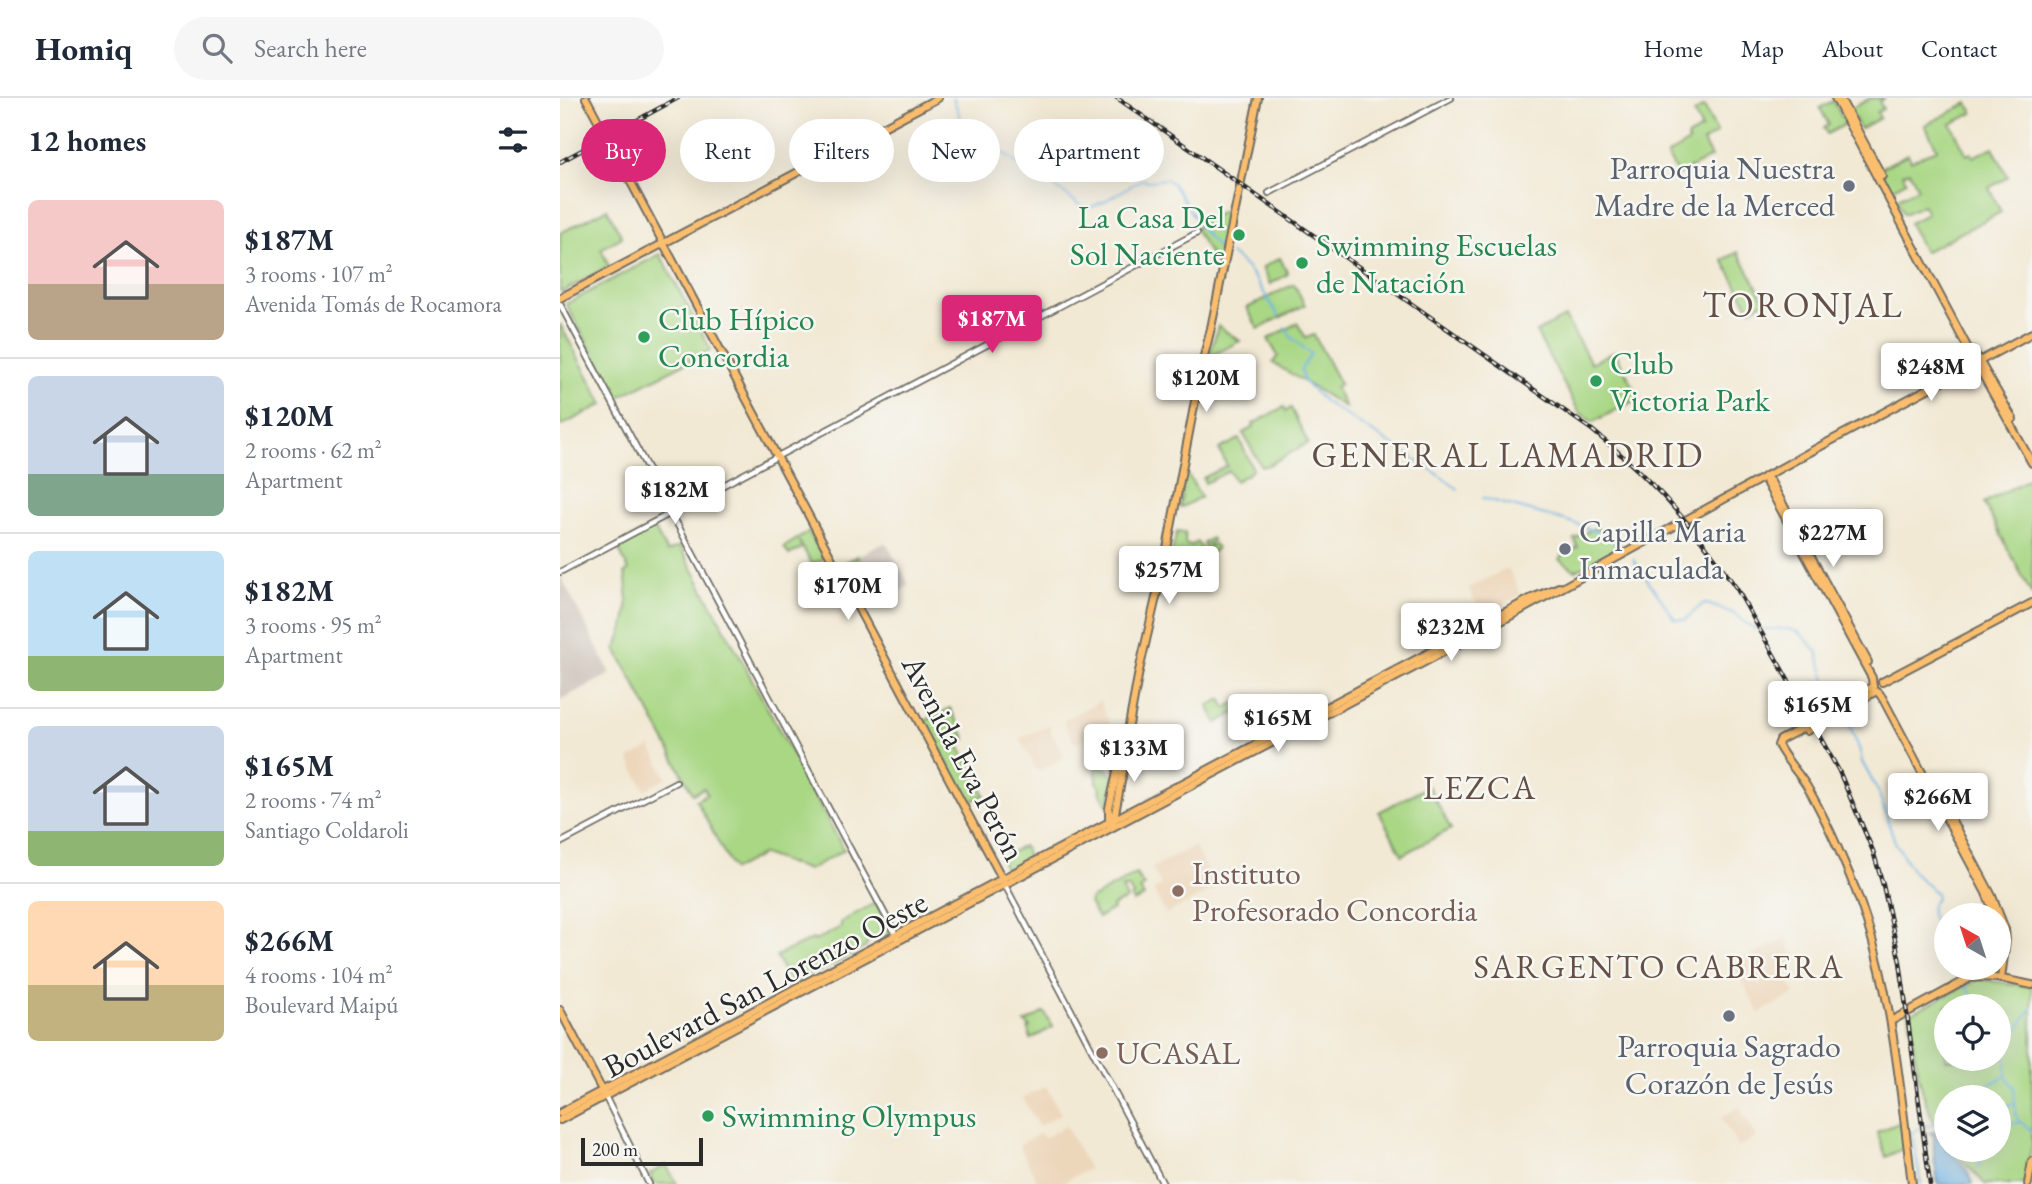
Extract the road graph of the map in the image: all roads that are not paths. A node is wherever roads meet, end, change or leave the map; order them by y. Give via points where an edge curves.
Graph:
1 (586, 98) edge
2 (938, 98) edge
3 (1258, 98) edge
4 (1451, 98) edge
5 (1837, 98) edge
6 (1269, 193) dead end
7 (1197, 233) dead end
8 (663, 243) junction
9 (560, 298) edge
10 (560, 304) edge
11 (2032, 333) edge
12 (1979, 362) junction
13 (2032, 455) edge
14 (777, 457) junction
15 (2032, 463) edge
16 (1765, 476) junction
17 (671, 514) junction
18 (560, 572) edge
19 (2032, 606) edge
20 (1879, 687) junction
21 (676, 782) dead end
22 (1112, 824) junction
23 (560, 843) edge
24 (1003, 882) junction
25 (1990, 903) edge
26 (1996, 903) edge
27 (897, 938) junction
28 (1966, 980) edge
29 (2004, 980) edge
30 (2032, 985) edge
31 (560, 1010) edge
32 (1893, 1020) junction
33 (604, 1093) junction
34 (560, 1113) edge
35 (560, 1120) edge
36 (2032, 1161) edge
37 (649, 1184) edge
38 (1163, 1184) edge
39 (1914, 1184) edge
40 (2031, 1184) edge

1 - 8 main road, Avenida Eva Perón
2 - 8 main road
3 - 22 main road via 1166,554 1109,808
4 - 6 street
5 - 12 main road
7 - 14 street
8 - 9 main road
8 - 14 main road, Avenida Eva Perón
10 - 17 street
11 - 12 main road, Boulevard San Lorenzo Oeste
12 - 13 main road
12 - 15 main road
12 - 16 main road, Boulevard San Lorenzo Oeste
14 - 17 street
14 - 24 main road, Avenida Eva Perón
16 - 20 main road
16 - 22 main road, Boulevard San Lorenzo Oeste
17 - 18 street
17 - 27 street
19 - 20 main road
20 - 25 main road
20 - 26 main road
20 - 32 main road via 1780,743 1779,748 1819,809 1854,885
21 - 23 street
22 - 24 main road, Boulevard San Lorenzo Oeste
24 - 27 main road, Boulevard San Lorenzo Oeste
24 - 38 street
27 - 33 main road, Boulevard San Lorenzo Oeste
28 - 32 main road
29 - 30 main road
31 - 33 main road
32 - 39 main road
33 - 34 main road, Boulevard San Lorenzo Oeste
33 - 35 main road, Boulevard San Lorenzo Oeste
33 - 37 street
36 - 40 main road

